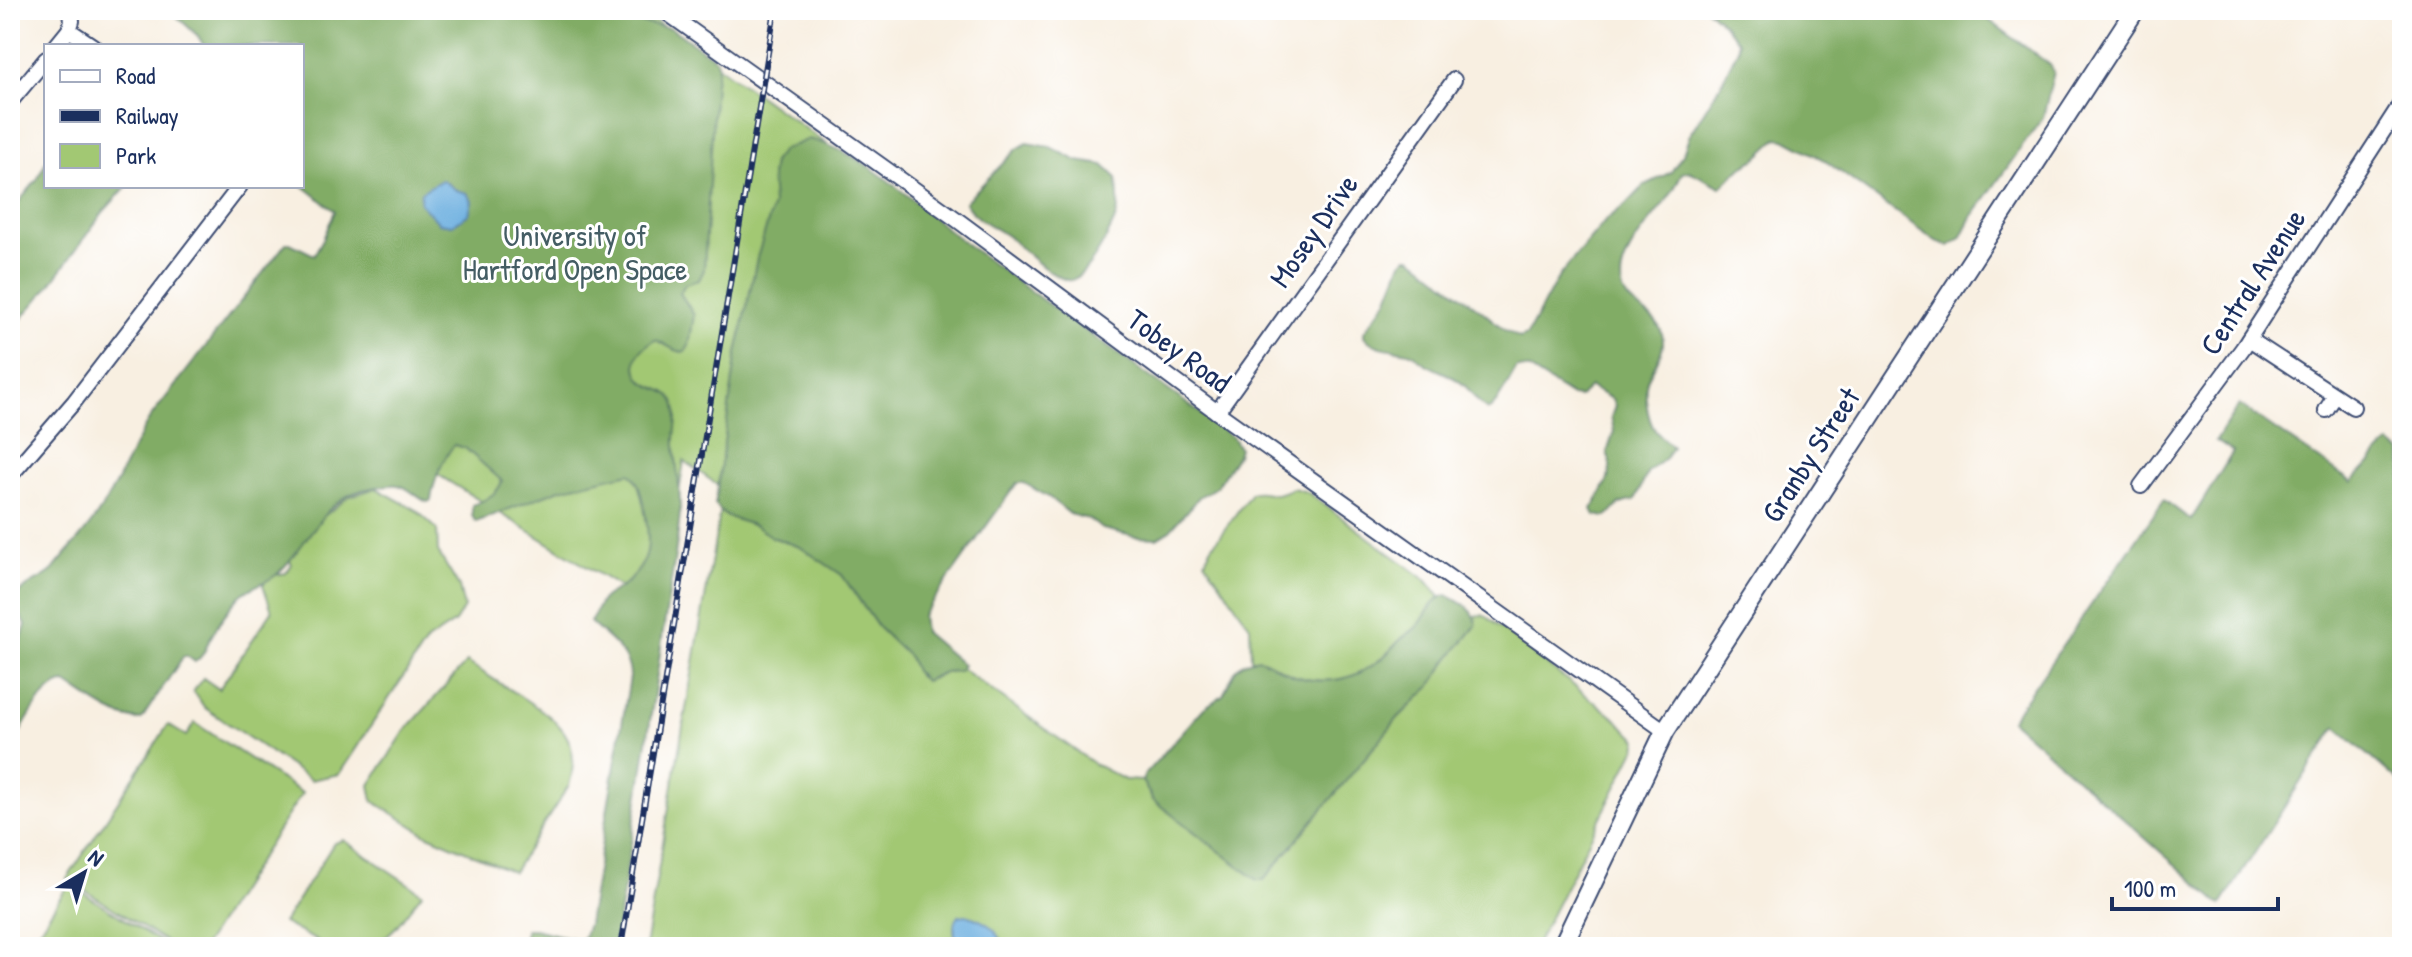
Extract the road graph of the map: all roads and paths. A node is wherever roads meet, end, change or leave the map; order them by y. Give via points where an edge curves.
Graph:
1 (71, 10) edge
2 (663, 10) edge
3 (2135, 10) edge
4 (69, 30) junction
5 (58, 44) edge
6 (90, 44) edge
7 (44, 61) edge
8 (1454, 80) dead end
9 (10, 102) edge
10 (2402, 102) edge
11 (238, 188) edge
12 (2249, 339) junction
13 (2335, 396) junction
14 (2353, 407) dead end
15 (2326, 410) dead end
16 (1217, 412) junction
17 (10, 476) edge
18 (2141, 486) dead end
19 (1665, 731) junction
20 (1562, 947) edge

1 - 4 street
2 - 16 street, Tobey Road
3 - 19 main road, Granby Street
4 - 5 street
4 - 6 street
7 - 9 street
8 - 16 street, Mosey Drive
10 - 12 street, Central Avenue
11 - 17 street via 74,402
12 - 13 street
12 - 18 street, Central Avenue
13 - 14 street
13 - 15 street
16 - 19 street, Tobey Road
19 - 20 main road, Granby Street

